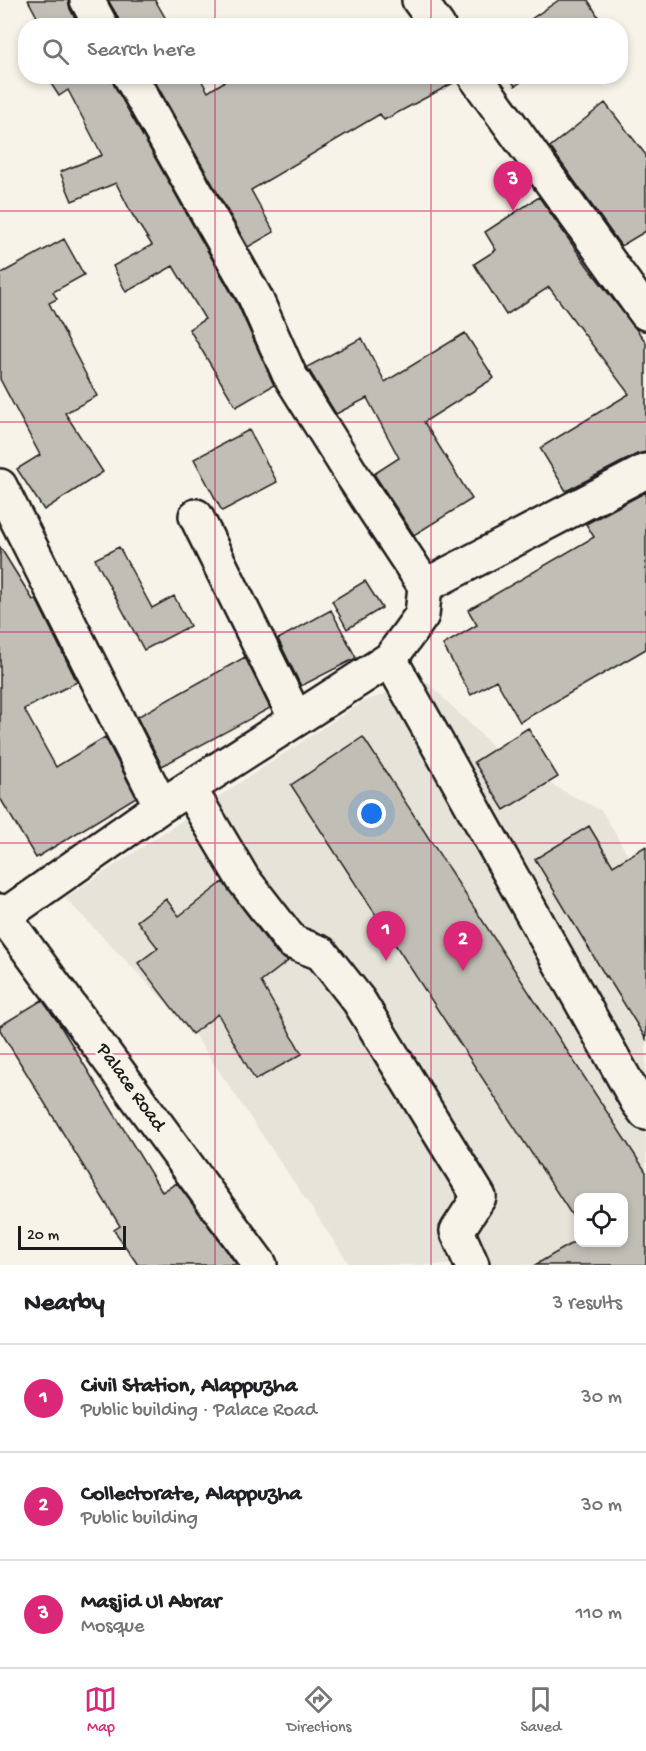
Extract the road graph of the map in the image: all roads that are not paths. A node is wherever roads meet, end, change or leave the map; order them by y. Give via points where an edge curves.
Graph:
1 (87, 0) edge
2 (419, 0) edge
3 (97, 18) edge
4 (432, 18) edge
5 (135, 84) edge
6 (481, 84) edge
7 (646, 313) edge
8 (646, 471) edge
9 (0, 486) edge
10 (196, 516) dead end
11 (425, 586) junction
12 (390, 659) junction
13 (296, 719) junction
14 (189, 788) junction
15 (160, 806) junction
16 (2, 913) edge
17 (646, 1113) edge
18 (260, 1265) edge
19 (472, 1265) edge

1 - 3 street
2 - 4 street
5 - 11 street via 255,297 289,374
6 - 7 street
8 - 11 street
9 - 15 street
10 - 13 street
11 - 12 street via 422,615
12 - 13 street
12 - 17 street
13 - 14 street
14 - 15 street
14 - 19 street via 243,879 292,942 321,954 359,1001 478,1197 457,1231
15 - 16 street
16 - 18 street, Palace Road

